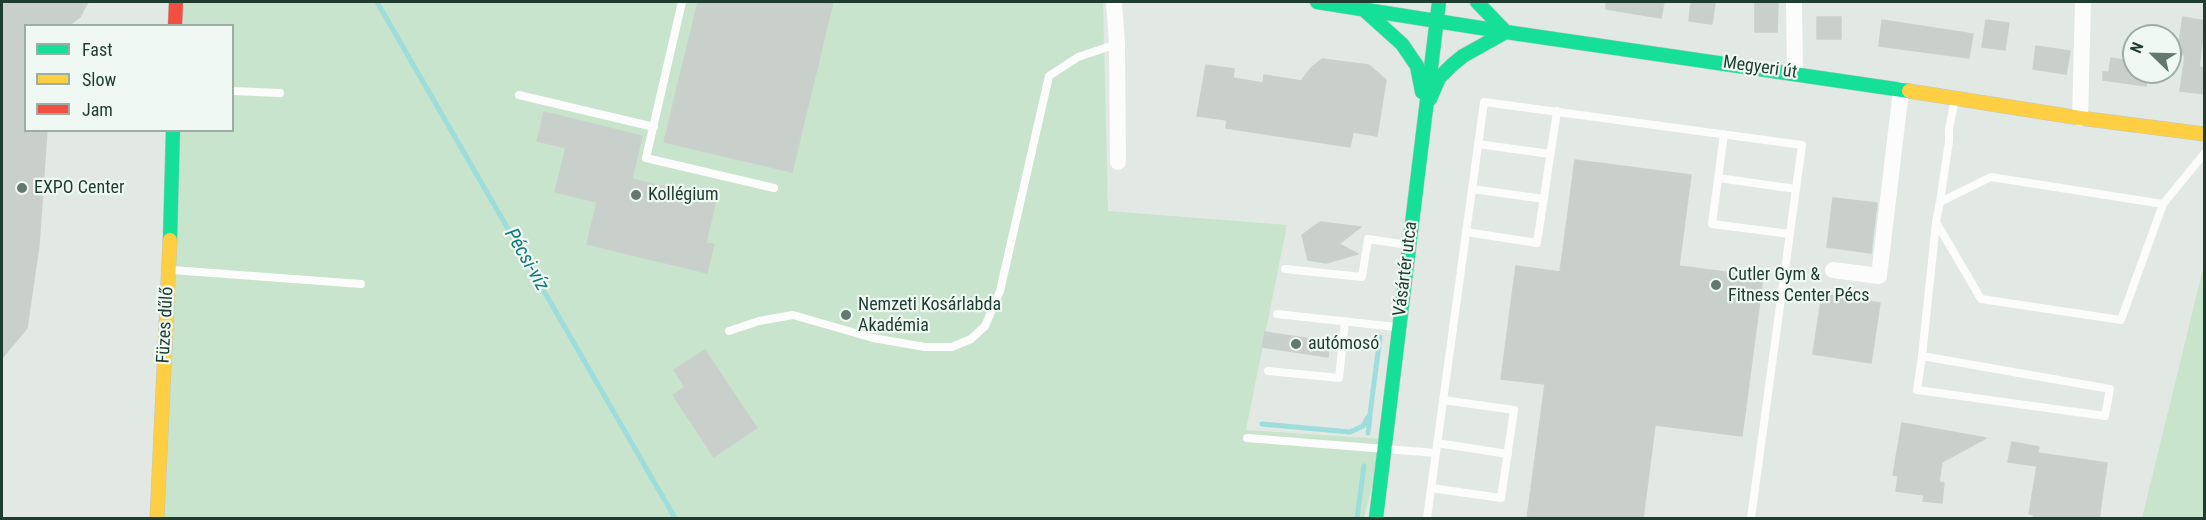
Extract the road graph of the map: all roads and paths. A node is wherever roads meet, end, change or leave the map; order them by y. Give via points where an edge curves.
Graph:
1 (176, 2) edge
2 (682, 2) edge
3 (1114, 2) edge
4 (1317, 2) edge
5 (1381, 2) edge
6 (1439, 2) edge
7 (1477, 2) edge
8 (1794, 2) edge
9 (2082, 2) edge
10 (1363, 9) junction
11 (1436, 20) junction
12 (175, 24) edge
13 (1506, 32) junction
14 (1117, 44) junction
15 (1795, 73) junction
16 (1901, 90) junction
17 (234, 91) edge
18 (280, 93) dead end
19 (519, 95) dead end
20 (1955, 98) junction
21 (1425, 109) junction
22 (1557, 111) junction
23 (2080, 118) junction
24 (654, 127) junction
25 (173, 132) edge
26 (1724, 134) junction
27 (2205, 134) edge
28 (1478, 144) junction
29 (1550, 154) junction
30 (2205, 154) edge
31 (1118, 162) dead end
32 (1718, 178) junction
33 (774, 188) dead end
34 (1472, 189) junction
35 (1796, 189) junction
36 (1544, 199) junction
37 (1940, 202) junction
38 (2163, 204) junction
39 (1936, 222) junction
40 (1466, 232) junction
41 (1790, 234) junction
42 (1409, 245) junction
43 (1285, 269) dead end
44 (169, 270) junction
45 (1833, 270) dead end
46 (361, 284) dead end
47 (1277, 314) dead end
48 (1345, 321) junction
49 (1399, 327) junction
50 (729, 331) dead end
51 (1922, 356) junction
52 (1268, 371) dead end
53 (1443, 400) junction
54 (1247, 438) dead end
55 (1437, 443) junction
56 (1385, 449) junction
57 (1436, 453) junction
58 (1508, 454) junction
59 (1431, 488) junction
60 (157, 519) edge
61 (1376, 519) edge
62 (1427, 519) edge
63 (1751, 519) edge

1 - 12 street
2 - 24 lane
3 - 14 street
4 - 10 street, Megyeri út
5 - 10 street
6 - 11 street, Vásártér utca
7 - 13 street
8 - 15 street
9 - 23 street
10 - 11 street, Megyeri út
10 - 21 street via 1402,45 1417,66
11 - 13 street, Megyeri út
11 - 21 street, Vásártér utca
13 - 15 street, Megyeri út
13 - 21 street via 1452,65 1440,78
14 - 31 street
14 - 50 lane via 1078,57 1049,76 1000,291 985,326 971,339 952,347 925,346 873,338 793,315
15 - 16 street, Megyeri út
16 - 20 street, Megyeri út
16 - 45 street via 1879,276
17 - 18 lane
19 - 24 lane
20 - 23 street, Megyeri út
20 - 37 lane
21 - 42 street, Vásártér utca
22 - 26 lane
22 - 28 lane via 1484,102
22 - 29 lane
23 - 27 street, Megyeri út
24 - 33 lane via 646,158
25 - 44 street, Füzes dűlő
26 - 32 lane
26 - 35 lane via 1802,145
28 - 29 lane
28 - 34 lane
29 - 36 lane
30 - 38 lane
32 - 35 lane
32 - 41 lane via 1712,224
34 - 36 lane
34 - 40 lane
35 - 41 lane
36 - 40 lane via 1537,243
37 - 38 lane via 1991,177
37 - 39 lane
38 - 39 lane via 2121,320 1981,299
39 - 51 lane
40 - 53 lane
41 - 63 lane
42 - 43 lane via 1368,238 1362,278
42 - 49 street, Vásártér utca
44 - 46 lane
44 - 60 street, Füzes dűlő
47 - 48 lane
48 - 49 lane
48 - 52 lane via 1339,378
49 - 56 street, Vásártér utca
51 - 51 lane via 2110,389 2105,416 1917,390
53 - 55 lane
53 - 58 lane via 1514,410
54 - 56 lane
55 - 57 lane
55 - 58 lane
56 - 57 lane
56 - 61 street, Vásártér utca
57 - 59 lane
58 - 59 lane via 1501,498
59 - 62 lane

